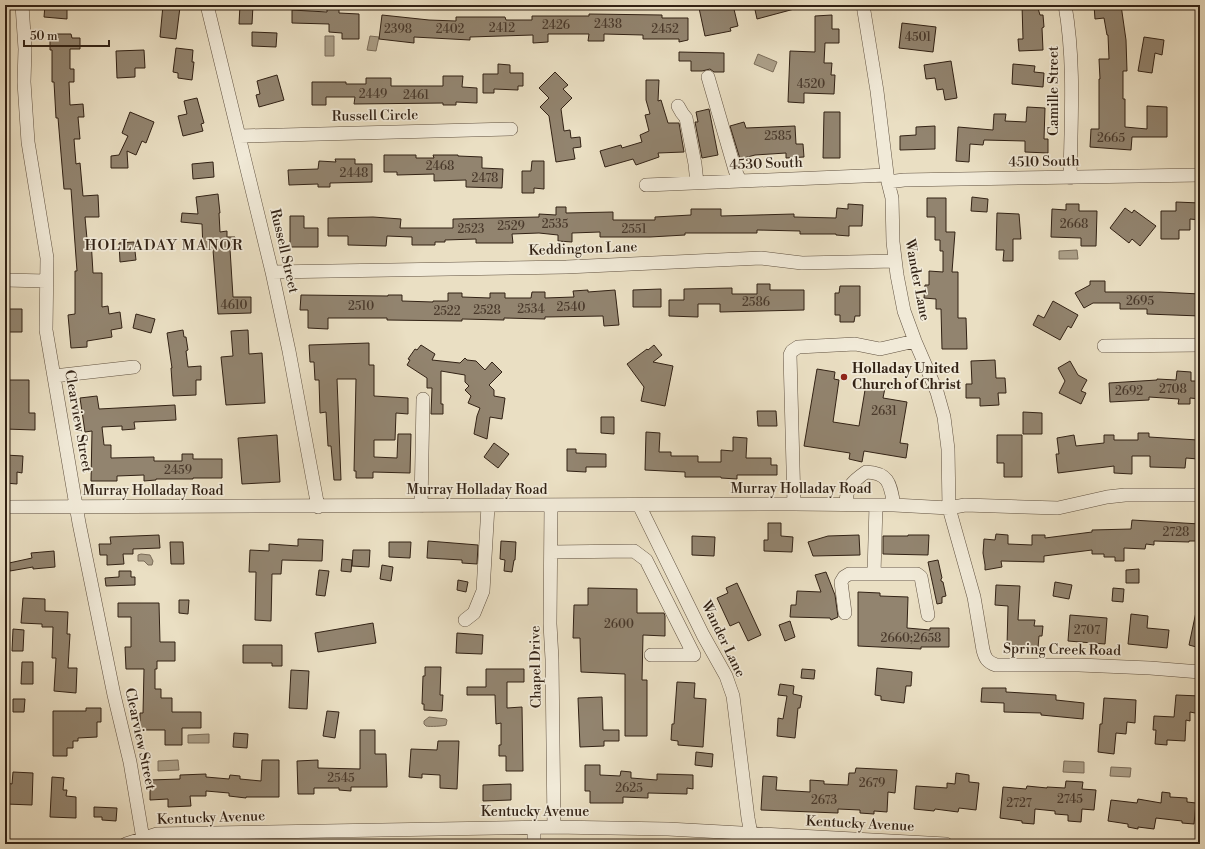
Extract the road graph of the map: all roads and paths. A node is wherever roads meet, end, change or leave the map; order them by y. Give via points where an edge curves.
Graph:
1 (22, 5) edge
2 (207, 5) edge
3 (863, 5) edge
4 (1065, 5) edge
5 (708, 77) dead end
6 (678, 106) dead end
7 (511, 129) dead end
8 (240, 136) junction
9 (1200, 175) edge
10 (1070, 178) junction
11 (888, 179) junction
12 (740, 181) junction
13 (696, 183) junction
14 (646, 185) dead end
15 (895, 261) junction
16 (272, 272) junction
17 (5, 280) edge
18 (46, 281) junction
19 (903, 343) junction
20 (1200, 345) edge
21 (1104, 346) dead end
22 (134, 367) dead end
23 (54, 376) junction
24 (423, 400) dead end
25 (1200, 495) edge
26 (794, 504) junction
27 (846, 504) junction
28 (551, 505) junction
29 (639, 505) junction
30 (876, 505) junction
31 (894, 505) junction
32 (421, 506) junction
33 (488, 506) junction
34 (5, 507) edge
35 (77, 507) junction
36 (318, 507) junction
37 (949, 508) junction
38 (551, 552) junction
39 (874, 574) junction
40 (845, 613) dead end
41 (928, 615) dead end
42 (465, 620) dead end
43 (651, 655) dead end
44 (1200, 672) edge
45 (534, 827) junction
46 (554, 827) junction
47 (143, 839) junction
48 (753, 839) edge
49 (916, 843) edge
50 (126, 844) edge
51 (534, 844) edge
52 (946, 844) edge

1 - 18 street, Clearview Street via 28,142 47,258
2 - 8 street, Russell Street
3 - 11 street, Wander Lane
4 - 10 street, Camille Street via 1071,58
5 - 12 street
6 - 13 street via 686,118
7 - 8 street, Russell Circle
8 - 16 street, Russell Street
9 - 10 street, 4510 South
10 - 11 street, 4510 South
11 - 12 street, 4530 South
11 - 15 street, Wander Lane
12 - 13 street, 4530 South
13 - 14 street, 4530 South
15 - 16 street, Keddington Lane via 802,263 761,258 566,267
15 - 19 street, Wander Lane via 904,311
16 - 36 street, Russell Street
17 - 18 street
18 - 23 street, Clearview Street via 46,330
19 - 26 street via 880,349 848,344 798,347 792,351 790,355
19 - 37 street, Wander Lane via 937,392 944,417 948,449
20 - 21 street
22 - 23 street
23 - 35 street, Clearview Street
24 - 32 street
25 - 37 street, Murray Holladay Road via 1125,495 1058,508 965,505
26 - 27 street, Murray Holladay Road
26 - 29 street, Murray Holladay Road
27 - 30 street, Murray Holladay Road
27 - 31 street via 849,487 866,472 876,472 885,477 890,484
28 - 29 street, Murray Holladay Road
28 - 33 street, Murray Holladay Road
28 - 38 street, Chapel Drive
29 - 48 street, Wander Lane via 726,676 733,696 748,818
30 - 31 street, Murray Holladay Road
30 - 39 street
31 - 37 street, Murray Holladay Road
32 - 33 street, Murray Holladay Road
32 - 36 street, Murray Holladay Road
33 - 42 street via 483,591 474,613
34 - 35 street, Murray Holladay Road
35 - 36 street, Murray Holladay Road
35 - 47 street, Clearview Street via 114,696 130,762
37 - 44 street, Spring Creek Road via 974,597 985,658 990,663 1087,665
38 - 43 street via 634,551 646,560 694,655
38 - 46 street, Chapel Drive
39 - 40 street via 849,574 842,579
39 - 41 street via 920,575
45 - 46 street, Kentucky Avenue
45 - 47 street, Kentucky Avenue via 157,834
45 - 51 street
46 - 48 street, Kentucky Avenue via 668,829
47 - 50 street, Kentucky Avenue
48 - 49 street, Kentucky Avenue
49 - 52 street, Kentucky Avenue

